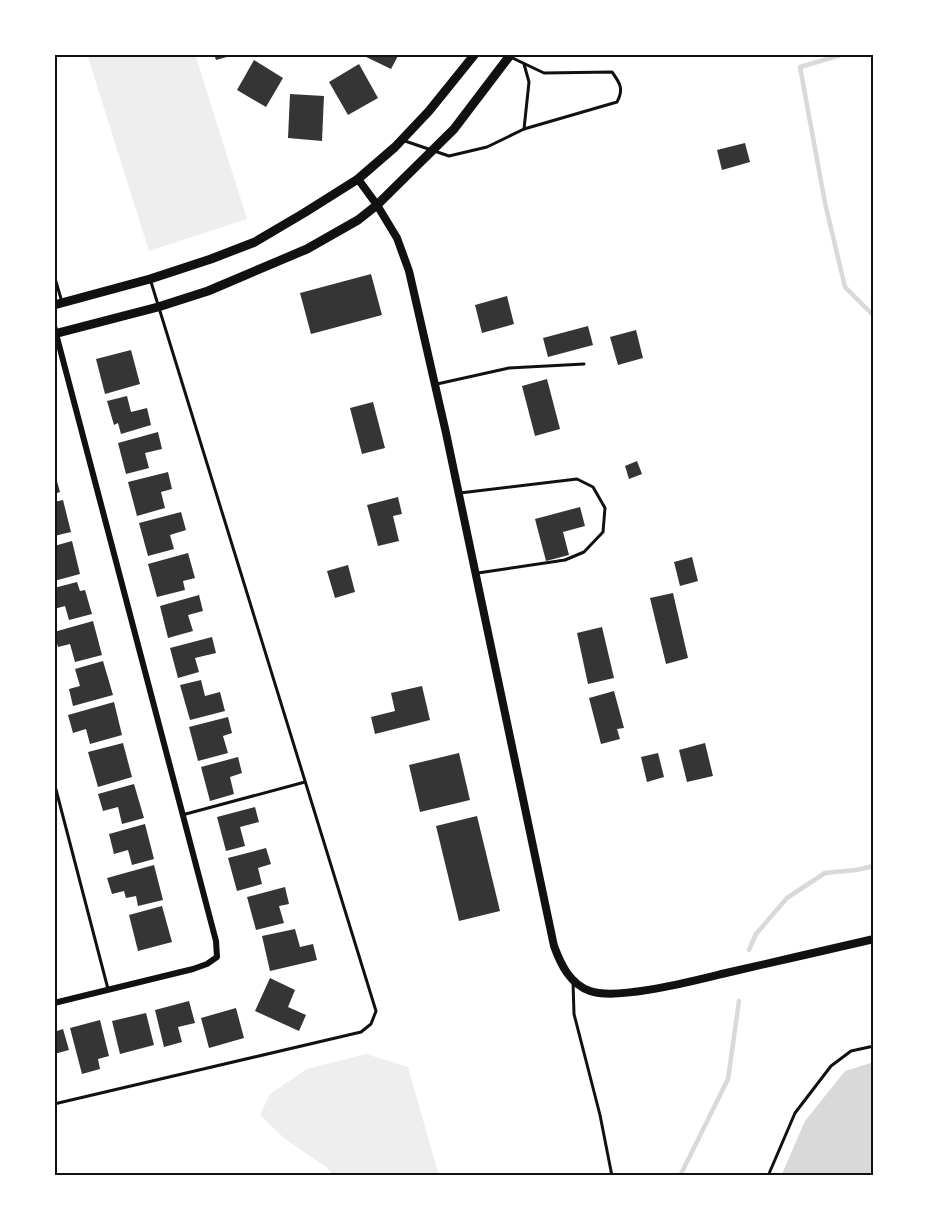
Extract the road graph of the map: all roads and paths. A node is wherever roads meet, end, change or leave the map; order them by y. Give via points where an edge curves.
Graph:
1 (475, 54) edge
2 (508, 55) edge
3 (524, 64) junction
4 (524, 129) junction
5 (401, 140) junction
6 (432, 152) junction
7 (358, 179) junction
8 (377, 205) junction
9 (54, 275) edge
10 (150, 279) junction
11 (58, 304) edge
12 (158, 306) junction
13 (55, 331) edge
14 (584, 364) dead end
15 (435, 385) junction
16 (458, 493) junction
17 (475, 574) junction
18 (54, 782) edge
19 (305, 782) junction
20 (182, 815) junction
21 (874, 939) edge
22 (573, 980) junction
23 (108, 989) junction
24 (54, 1003) edge
25 (874, 1046) edge
26 (54, 1104) edge
27 (612, 1176) edge
28 (768, 1176) edge

1 - 5 main road
2 - 3 lane
2 - 6 main road via 461,120
3 - 4 lane via 529,82
3 - 4 lane via 544,73 612,72 621,84 617,102
4 - 6 lane via 487,147 449,156
5 - 6 lane
5 - 7 main road
6 - 8 main road
7 - 8 street
7 - 10 main road via 255,242
8 - 12 main road via 297,254 208,291
8 - 15 street via 397,238 409,271
9 - 11 lane
10 - 11 main road
10 - 12 lane
12 - 13 main road
12 - 19 lane
13 - 20 street
14 - 15 lane via 509,368
15 - 16 street
16 - 17 street
16 - 17 lane via 578,479 593,487 605,508 603,532 584,552 565,560
17 - 22 street via 554,946 566,974
18 - 23 lane
19 - 20 lane
19 - 26 lane via 376,1011 371,1024 362,1032
20 - 23 street via 217,957 193,969
21 - 22 street via 667,987 603,993 590,992
22 - 27 lane via 574,1014
23 - 24 street
25 - 28 lane via 851,1052 831,1066 795,1113

